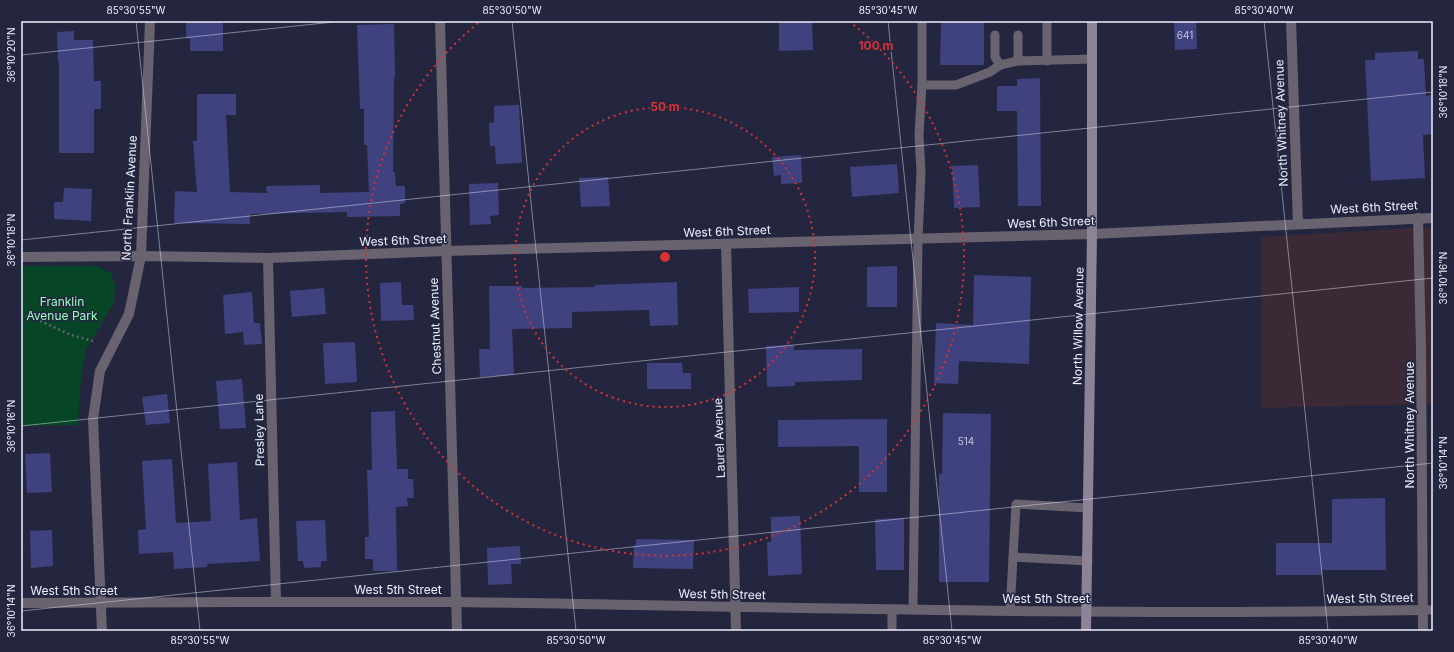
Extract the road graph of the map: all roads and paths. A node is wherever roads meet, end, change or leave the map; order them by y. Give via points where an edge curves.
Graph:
1 (150, 21) edge
2 (440, 21) edge
3 (922, 21) edge
4 (1047, 21) edge
5 (1092, 21) edge
6 (1291, 21) edge
7 (995, 35) dead end
8 (1018, 35) dead end
9 (1092, 59) junction
10 (1018, 61) junction
11 (1047, 61) junction
12 (1000, 65) junction
13 (922, 85) junction
14 (1418, 218) junction
15 (1433, 218) edge
16 (1298, 224) junction
17 (1092, 234) junction
18 (918, 238) junction
19 (726, 244) junction
20 (446, 251) junction
21 (141, 256) junction
22 (21, 257) edge
23 (268, 258) junction
24 (21, 316) edge
25 (93, 341) dead end
26 (1088, 508) junction
27 (1013, 557) junction
28 (1088, 561) junction
29 (276, 602) junction
30 (456, 602) junction
31 (21, 603) edge
32 (101, 603) junction
33 (736, 607) junction
34 (892, 609) junction
35 (913, 609) junction
36 (1428, 610) edge
37 (1010, 611) junction
38 (1087, 612) junction
39 (102, 631) edge
40 (457, 631) edge
41 (736, 631) edge
42 (892, 631) edge
43 (1086, 631) edge
44 (1423, 631) edge

1 - 21 street, North Franklin Avenue
2 - 20 street, Chestnut Avenue
3 - 13 lane
4 - 11 lane
5 - 9 main road, North Willow Avenue
6 - 16 street, North Whitney Avenue
7 - 12 lane via 995,57
8 - 10 lane
9 - 11 lane
9 - 17 main road, North Willow Avenue
10 - 11 lane
10 - 12 lane
12 - 13 lane via 990,72 956,85
13 - 18 lane via 918,135 921,172
14 - 15 street, West 6th Street
14 - 16 street, West 6th Street
14 - 36 street, North Whitney Avenue
16 - 17 street, West 6th Street
17 - 18 street, West 6th Street
17 - 26 main road, North Willow Avenue
18 - 19 street, West 6th Street
18 - 35 lane
19 - 20 street, West 6th Street
19 - 33 street, Laurel Avenue
20 - 23 street, West 6th Street
20 - 30 street, Chestnut Avenue
21 - 22 street, West 6th Street
21 - 23 street, West 6th Street
21 - 32 street, North Franklin Avenue via 129,314 100,371 93,419
23 - 29 street, Presley Lane
24 - 25 path via 34,318 71,335
26 - 27 lane via 1016,504
26 - 28 main road, North Willow Avenue
27 - 28 lane
27 - 37 lane
28 - 38 main road, North Willow Avenue
29 - 30 street, West 5th Street
29 - 32 street, West 5th Street
30 - 33 street, West 5th Street
30 - 40 street, Chestnut Avenue
31 - 32 street, West 5th Street
32 - 39 street, North Franklin Avenue
33 - 34 street, West 5th Street
33 - 41 street, Laurel Avenue
34 - 35 street, West 5th Street
34 - 42 lane
35 - 37 street, West 5th Street
36 - 38 street, West 5th Street
36 - 44 street, North Whitney Avenue
37 - 38 street, West 5th Street
38 - 43 main road, North Willow Avenue

